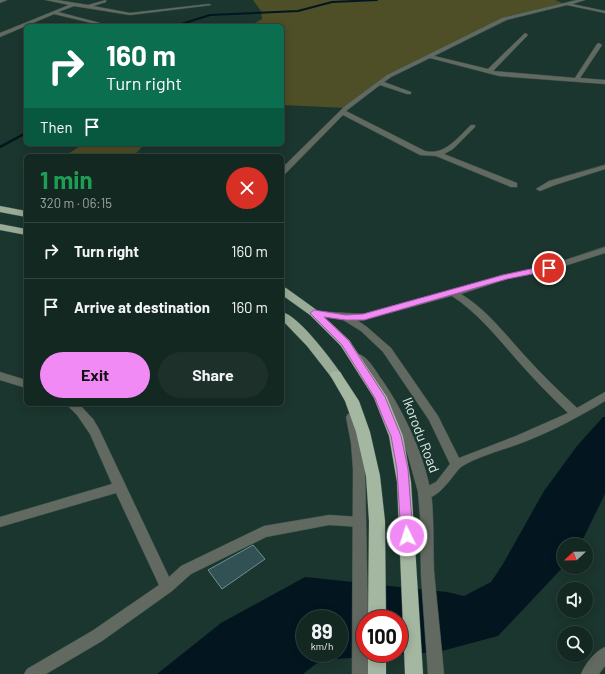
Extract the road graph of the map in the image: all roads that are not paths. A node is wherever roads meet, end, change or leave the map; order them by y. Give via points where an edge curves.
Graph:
1 (5, 0) edge
2 (48, 0) edge
3 (583, 0) edge
4 (104, 1) edge
5 (0, 2) edge
6 (74, 4) junction
7 (565, 4) junction
8 (209, 5) dead end
9 (90, 6) junction
10 (605, 12) edge
11 (55, 13) junction
12 (28, 24) edge
13 (98, 24) dead end
14 (24, 25) edge
15 (0, 35) edge
16 (525, 35) dead end
17 (599, 45) dead end
18 (429, 56) junction
19 (489, 72) junction
20 (577, 80) junction
21 (605, 82) edge
22 (380, 83) junction
23 (409, 93) dead end
24 (343, 112) junction
25 (472, 126) dead end
26 (439, 155) junction
27 (605, 166) edge
28 (284, 170) edge
29 (514, 185) dead end
30 (540, 189) dead end
31 (0, 209) edge
32 (0, 214) edge
33 (24, 214) edge
34 (24, 219) edge
35 (0, 227) edge
36 (0, 231) edge
37 (24, 232) edge
38 (24, 236) edge
39 (605, 250) edge
40 (284, 291) edge
41 (453, 293) junction
42 (314, 313) junction
43 (284, 317) edge
44 (346, 317) junction
45 (346, 343) junction
46 (336, 375) junction
47 (0, 376) edge
48 (24, 383) edge
49 (605, 396) edge
50 (74, 406) edge
51 (576, 414) junction
52 (456, 465) junction
53 (119, 487) junction
54 (424, 494) junction
55 (0, 522) edge
56 (360, 522) junction
57 (370, 560) junction
58 (167, 587) junction
59 (376, 610) edge
60 (605, 654) edge
61 (377, 662) edge
62 (32, 674) edge
63 (360, 674) edge
64 (377, 674) edge
65 (414, 674) edge
66 (436, 674) edge
67 (589, 674) edge

1 - 5 street
2 - 6 street
3 - 7 street
4 - 9 street
6 - 9 street
6 - 11 street
7 - 10 street
7 - 18 street via 504,19
8 - 9 street via 130,14 119,14
11 - 12 street
11 - 13 street
14 - 15 street
16 - 19 street
17 - 20 street
18 - 19 street
18 - 22 street
19 - 20 street via 510,76
20 - 21 street
22 - 23 street
22 - 24 street
24 - 26 street via 423,153
24 - 28 street
25 - 26 street via 447,151
26 - 29 street
27 - 30 street
31 - 33 highway
32 - 34 highway
35 - 37 highway
36 - 38 highway
39 - 41 street via 549,268 506,277
40 - 42 highway, Ikorodu Road
41 - 44 street via 364,317
41 - 51 street via 468,302 492,323 549,388
42 - 44 street
42 - 45 highway, Ikorodu Road
43 - 46 highway via 310,341
44 - 52 street via 387,350 434,419
45 - 54 street, Ikorodu Road via 369,369 386,396 415,461
45 - 65 highway, Ikorodu Road via 380,397 396,436 404,482
46 - 56 street via 350,407 357,439
46 - 57 highway via 352,401 363,432 373,476 377,521
47 - 48 street
49 - 51 street
50 - 53 street via 83,413 100,439
51 - 52 street
52 - 54 street via 440,485
53 - 55 street
53 - 58 street
54 - 66 street, Ikorodu Road
56 - 57 street
56 - 58 street via 328,520 264,532 186,570
57 - 59 highway
57 - 63 street
58 - 62 street via 97,636
60 - 67 street
61 - 64 highway

